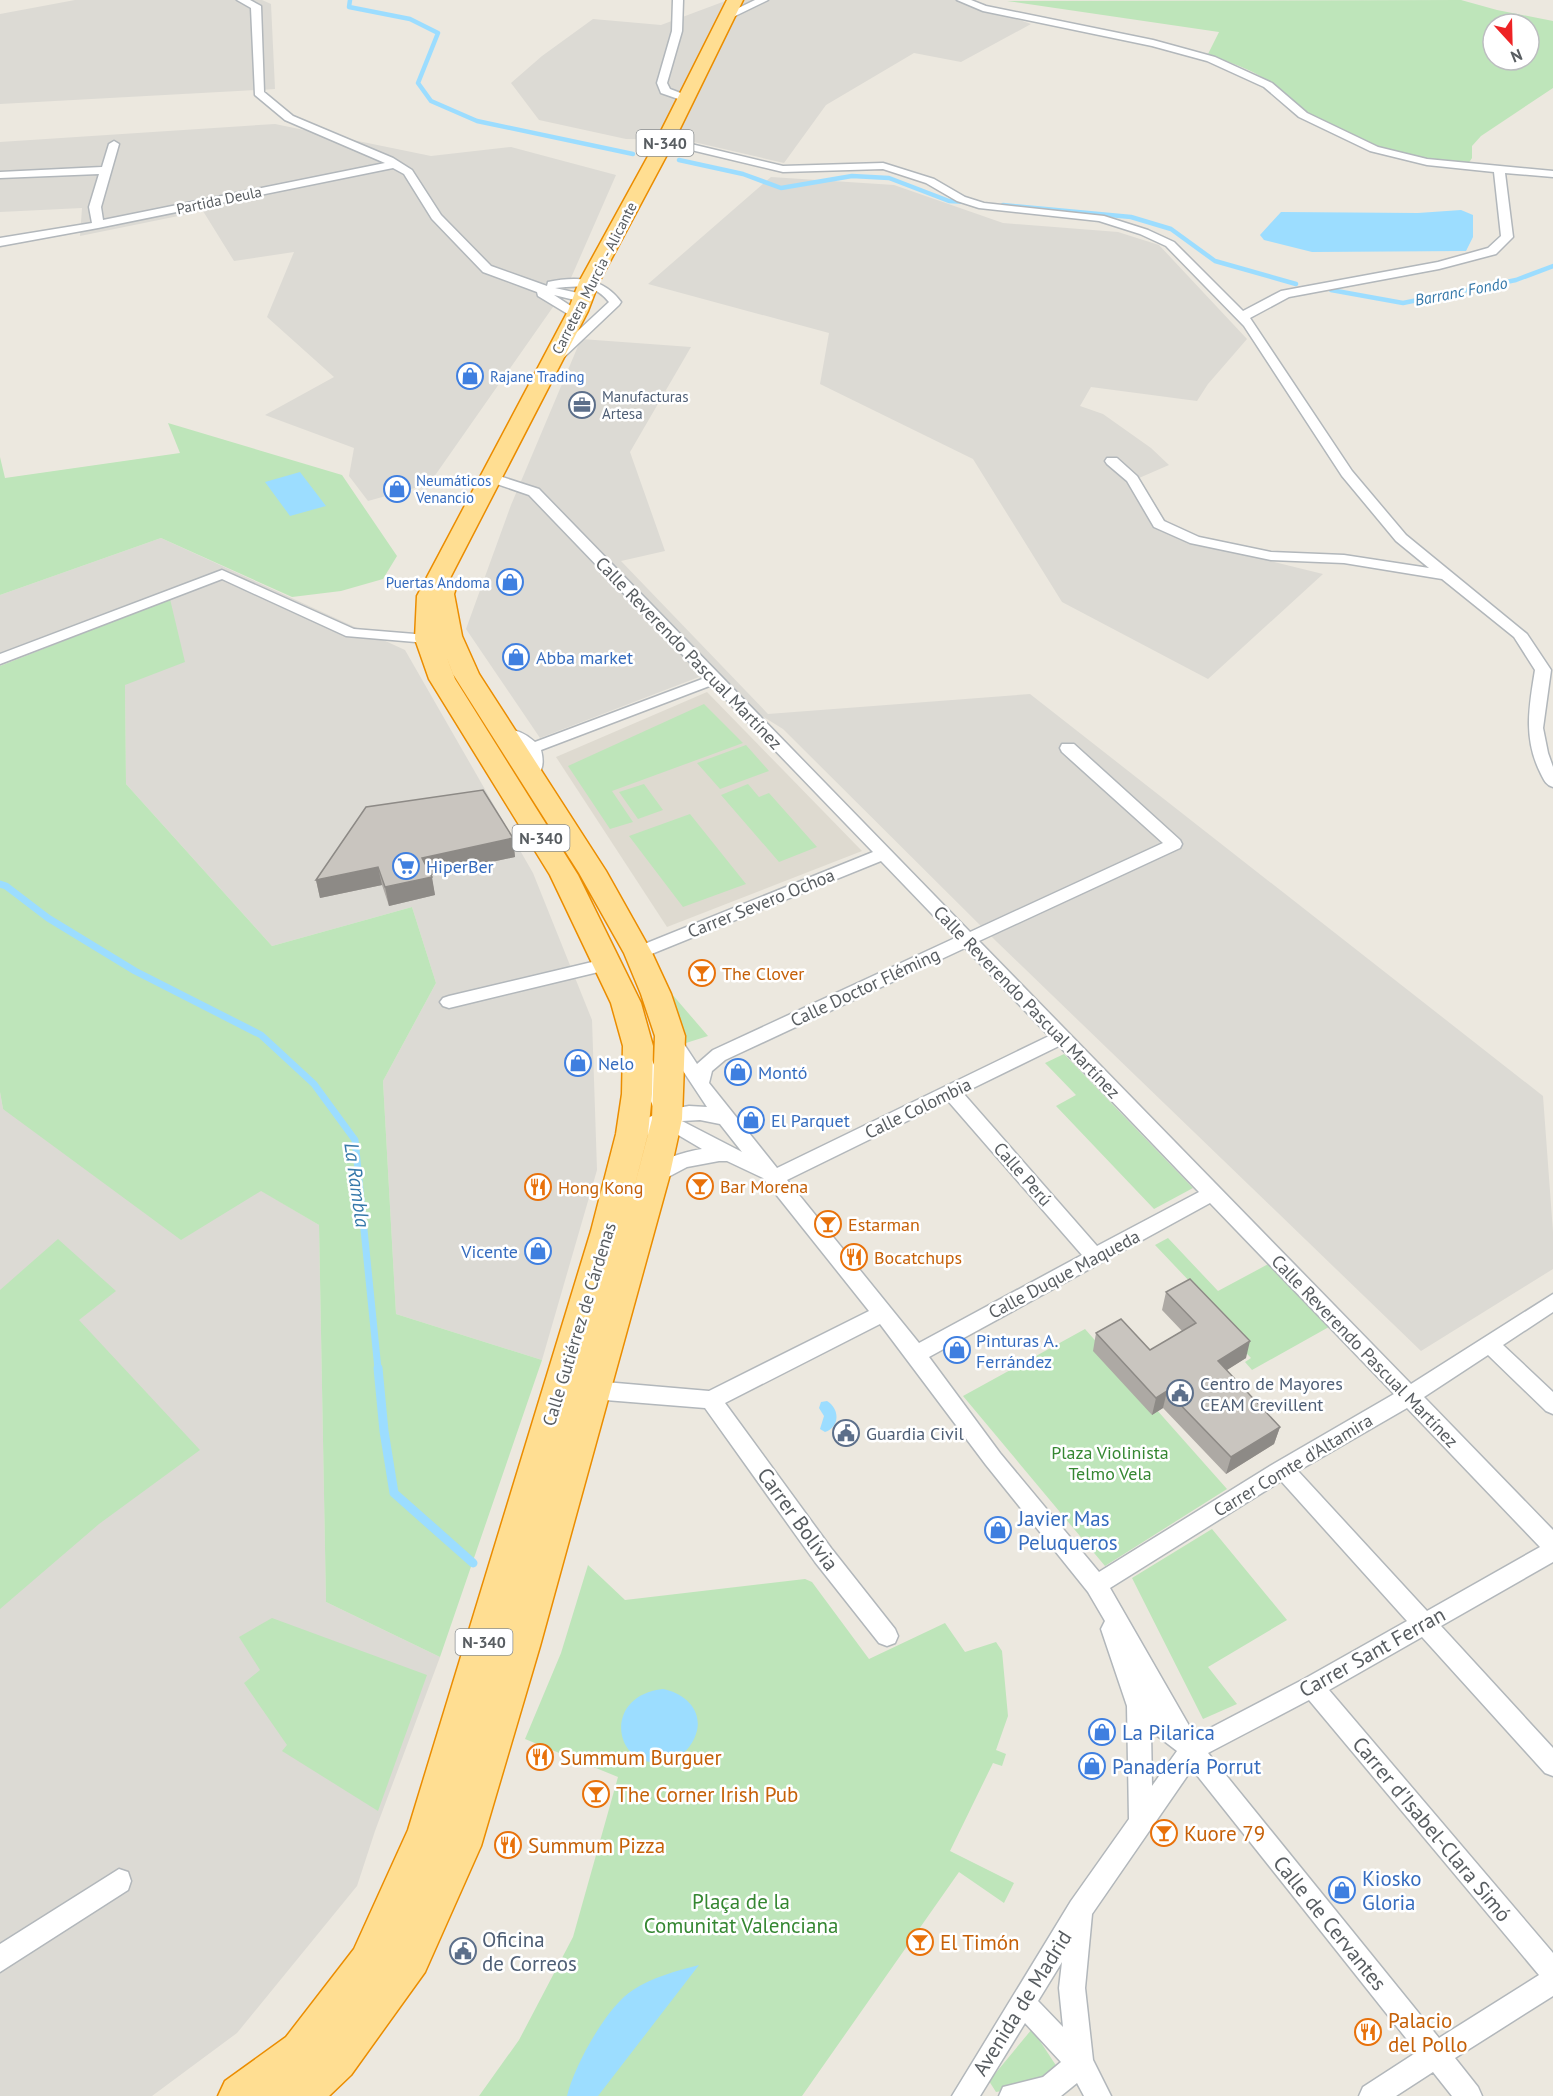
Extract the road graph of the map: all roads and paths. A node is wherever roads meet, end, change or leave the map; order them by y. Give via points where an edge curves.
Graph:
1 (242, 0) edge
2 (678, 0) edge
3 (763, 0) edge
4 (962, 0) edge
5 (731, 8) edge
6 (687, 99) junction
7 (666, 141) junction
8 (114, 144) dead end
9 (395, 164) junction
10 (1499, 169) junction
11 (106, 170) junction
12 (1553, 174) edge
13 (0, 175) edge
14 (98, 225) junction
15 (0, 242) edge
16 (533, 287) junction
17 (583, 298) junction
18 (1242, 317) junction
19 (550, 365) junction
20 (1112, 462) dead end
21 (490, 477) junction
22 (452, 555) junction
23 (1449, 575) junction
24 (427, 639) junction
25 (0, 659) edge
26 (715, 679) junction
27 (1068, 748) dead end
28 (532, 761) junction
29 (1553, 782) edge
30 (884, 854) junction
31 (966, 939) junction
32 (638, 953) junction
33 (609, 964) junction
34 (449, 1002) dead end
35 (670, 1036) junction
36 (1062, 1037) junction
37 (638, 1046) junction
38 (700, 1084) junction
39 (951, 1092) junction
40 (667, 1119) junction
41 (726, 1119) junction
42 (632, 1134) junction
43 (730, 1154) junction
44 (654, 1178) junction
45 (774, 1178) junction
46 (1213, 1193) junction
47 (1095, 1257) junction
48 (1553, 1302) edge
49 (883, 1313) junction
50 (1489, 1344) junction
51 (916, 1354) junction
52 (593, 1390) junction
53 (1409, 1396) junction
54 (711, 1400) junction
55 (1553, 1405) edge
56 (1283, 1469) junction
57 (1553, 1545) edge
58 (1553, 1551) edge
59 (1096, 1585) junction
60 (1423, 1623) junction
61 (887, 1636) dead end
62 (1312, 1687) junction
63 (1139, 1706) junction
64 (1191, 1750) junction
65 (1553, 1766) edge
66 (1141, 1823) junction
67 (119, 1881) dead end
68 (1080, 1910) junction
69 (0, 1959) edge
70 (1553, 1972) edge
71 (1553, 1981) edge
72 (1024, 2004) junction
73 (1437, 2056) junction
74 (1080, 2063) junction
75 (240, 2096) edge
76 (298, 2096) edge
77 (965, 2096) edge
78 (1012, 2096) edge
79 (1098, 2096) edge
80 (1372, 2096) edge
81 (1469, 2096) edge

1 - 9 street via 256,6 259,93 289,118
2 - 6 street via 677,31 662,83 665,91
3 - 5 street
4 - 10 street via 1211,59 1268,85 1303,116 1374,149 1427,162
5 - 6 highway, Carretera Murcia - Alicante / N-340
6 - 7 highway, Carretera Murcia - Alicante / N-340
7 - 17 highway, Carretera Murcia - Alicante / N-340
7 - 18 street via 783,169 883,166 908,172 983,206 1100,218 1170,244
8 - 11 street
9 - 14 street, Partida Deula
9 - 16 street via 408,172 436,217 487,269
10 - 12 street
10 - 18 street via 1507,237 1492,251 1285,294
11 - 13 street
11 - 14 street via 95,207
14 - 15 street, Partida Deula
16 - 17 street
16 - 17 street
17 - 19 highway, Carretera Murcia - Alicante / N-340
17 - 19 street via 607,289 615,302
18 - 23 street via 1347,473 1401,538
19 - 21 highway, Carretera Murcia - Alicante / N-340
20 - 23 street via 1132,479 1159,525 1195,540 1271,556 1344,559
21 - 22 highway, Carretera Murcia - Alicante / N-340
21 - 26 street, Calle Reverendo Pascual Martínez via 534,492
22 - 24 highway, Calle Gutiérrez de Cárdenas / N-340 via 429,596
22 - 28 highway, Calle Gutiérrez de Cárdenas / N-340 via 442,594 450,636 466,674 506,734
23 - 29 street via 1520,634 1543,670 1534,719 1538,753
24 - 25 street via 351,633 222,574
24 - 33 highway, Calle Gutiérrez de Cárdenas / N-340 via 442,679 564,875
26 - 28 street
26 - 30 street, Calle Reverendo Pascual Martínez
27 - 31 street, Calle Doctor Fléming via 1174,844
28 - 32 highway, Calle Gutiérrez de Cárdenas / N-340
30 - 31 street, Calle Reverendo Pascual Martínez
30 - 32 street, Carrer Severo Ochoa
31 - 36 street, Calle Reverendo Pascual Martínez
31 - 38 street, Calle Doctor Fléming via 719,1055 704,1068
32 - 35 highway, Calle Gutiérrez de Cárdenas / N-340
33 - 34 street
33 - 37 highway, Calle Gutiérrez de Cárdenas / N-340 via 626,1003
35 - 38 street
35 - 40 highway, Calle Gutiérrez de Cárdenas / N-340
36 - 39 street, Calle Colombia
36 - 46 street, Calle Reverendo Pascual Martínez
37 - 40 street
37 - 42 highway, Calle Gutiérrez de Cárdenas / N-340
38 - 41 street
39 - 45 street, Calle Colombia
39 - 47 street, Calle Perú
40 - 41 street via 686,1111 707,1112
40 - 42 street
40 - 43 street
40 - 44 highway, Calle Gutiérrez de Cárdenas / N-340
41 - 45 street
42 - 75 highway, Calle Gutiérrez de Cárdenas / N-340 via 604,1242 427,1833 369,1964 302,2052
43 - 44 street via 707,1153 685,1160
43 - 45 street
44 - 52 highway, Calle Gutiérrez de Cárdenas / N-340
45 - 49 street
46 - 47 street, Calle Duque Maqueda
46 - 53 street, Calle Reverendo Pascual Martínez
47 - 51 street, Calle Duque Maqueda
48 - 50 street, Carrer Comte d'Altamira
49 - 51 street
49 - 54 street
50 - 53 street, Carrer Comte d'Altamira
50 - 55 street
51 - 59 street via 993,1459
52 - 54 street
52 - 76 highway, Calle Gutiérrez de Cárdenas / N-340 via 461,1846 410,1957 336,2060
53 - 56 street, Carrer Comte d'Altamira
53 - 57 street, Calle Reverendo Pascual Martínez
54 - 61 street, Carrer Bolívia
56 - 59 street, Carrer Comte d'Altamira
56 - 60 street
58 - 60 street, Carrer Sant Ferran
59 - 63 street
59 - 64 street
60 - 62 street, Carrer Sant Ferran
60 - 65 street
62 - 64 street, Carrer Sant Ferran
62 - 70 street, Carrer d'Isabel-Clara Simó
63 - 64 street
63 - 66 street
64 - 66 street, Avenida de Madrid
64 - 73 street, Calle de Cervantes
66 - 68 street, Avenida de Madrid
67 - 69 street
68 - 72 street, Avenida de Madrid
68 - 74 street via 1072,1988
71 - 73 street
72 - 74 street
72 - 77 street, Avenida de Madrid
73 - 80 street
73 - 81 street, Calle de Cervantes
74 - 78 street via 1049,2089
74 - 79 street

